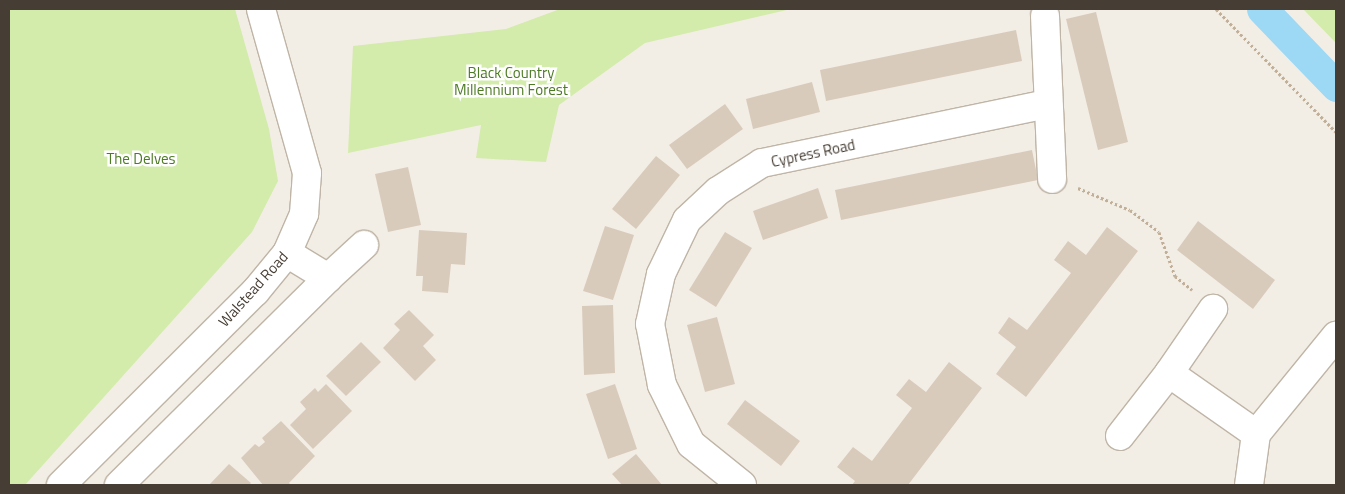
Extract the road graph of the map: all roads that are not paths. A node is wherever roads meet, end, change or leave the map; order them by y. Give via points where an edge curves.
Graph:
1 (261, 9) edge
2 (1045, 16) dead end
3 (1048, 104) junction
4 (1052, 178) road end
5 (364, 245) dead end
6 (287, 253) junction
7 (328, 278) junction
8 (1213, 309) road end
9 (1336, 336) edge
10 (1169, 373) junction
11 (1256, 434) junction
12 (1120, 436) dead end
13 (61, 485) edge
14 (119, 485) edge
15 (742, 485) edge
16 (1249, 485) edge

1 - 6 street, Walstead Road via 307,173 304,214
2 - 3 street
3 - 4 street
3 - 15 street, Cypress Road via 762,163 718,191 687,220 661,274 650,324 662,385 691,444
5 - 7 street
6 - 7 street
6 - 13 street, Walstead Road via 255,292
7 - 14 street
8 - 10 street
9 - 11 street
10 - 11 street
10 - 12 street
11 - 16 street

